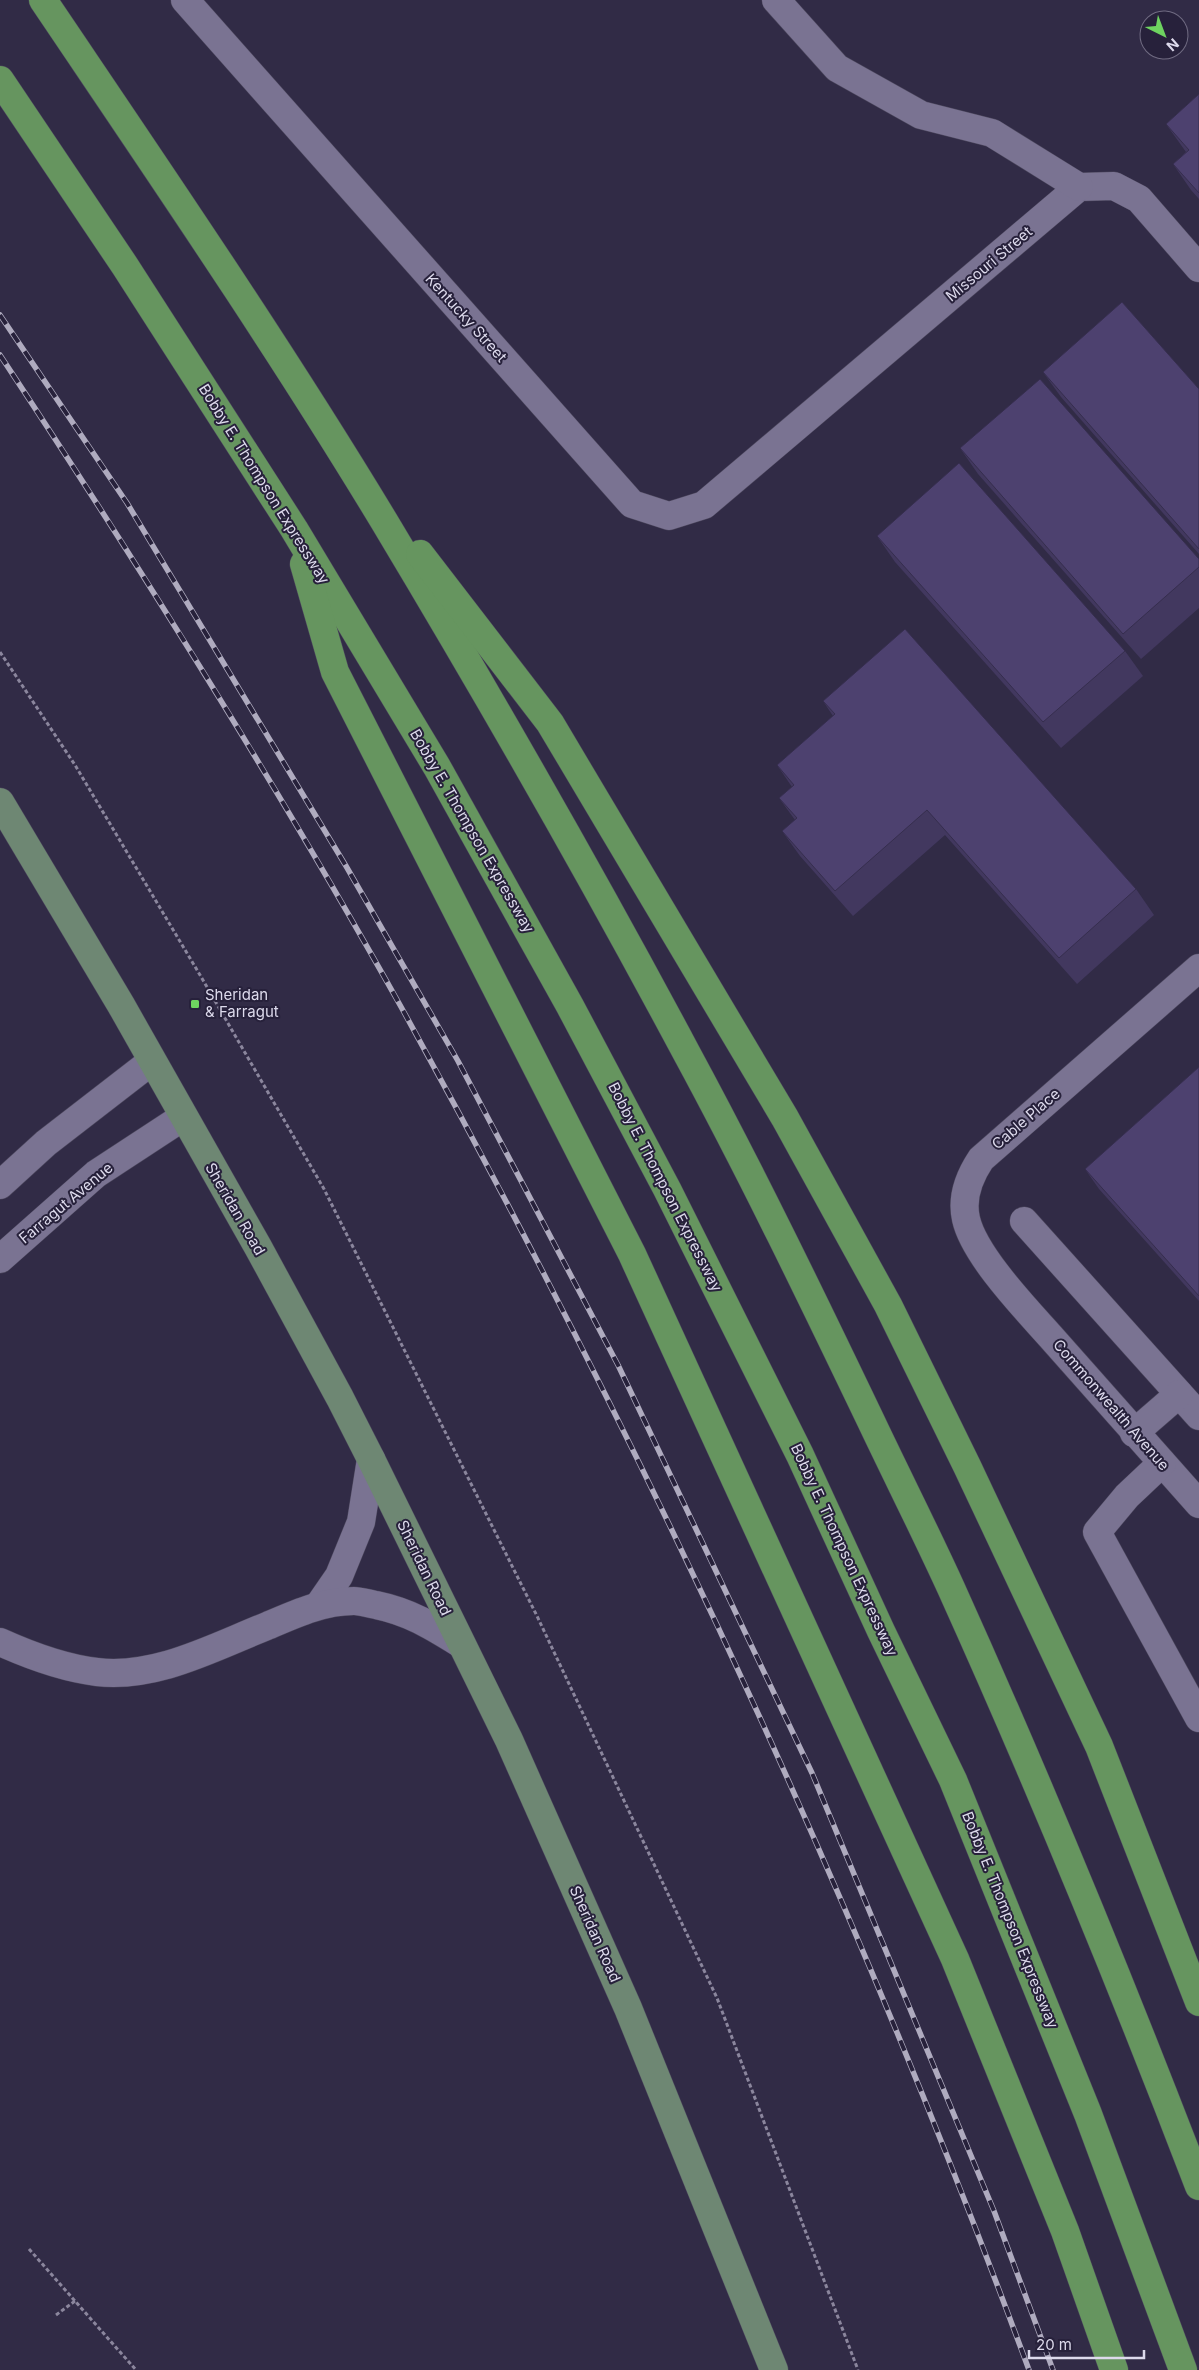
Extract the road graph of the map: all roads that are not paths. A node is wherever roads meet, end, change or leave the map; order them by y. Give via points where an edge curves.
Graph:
1 (43, 0) edge
2 (185, 0) edge
3 (776, 0) edge
4 (0, 80) edge
5 (1079, 187) junction
6 (1199, 268) edge
7 (781, 440) joint
8 (334, 442) junction
9 (294, 529) junction
10 (0, 802) edge
11 (1199, 968) edge
12 (152, 1061) junction
13 (184, 1118) junction
14 (0, 1185) edge
15 (1024, 1221) dead end
16 (0, 1259) edge
17 (1024, 1306) joint
18 (1179, 1394) junction
19 (1199, 1416) edge
20 (1134, 1433) junction
21 (370, 1459) junction
22 (1162, 1463) junction
23 (1199, 1504) edge
24 (319, 1605) junction
25 (0, 1642) edge
26 (461, 1644) junction
27 (1199, 1718) edge
28 (1199, 2002) edge
29 (1199, 2186) edge
30 (774, 2370) edge
31 (1114, 2370) edge
32 (1183, 2370) edge

1 - 8 highway
2 - 7 street, Kentucky Street via 632,504 669,516 704,505
3 - 5 street via 837,68 921,115 992,133
4 - 9 highway, Bobby E. Thompson Expressway via 125,266
5 - 6 street via 1114,186 1138,199
5 - 7 street, Missouri Street
8 - 28 highway via 550,722 785,1118 888,1305 1099,1746
8 - 29 highway via 585,866 688,1055 799,1271 949,1583 1037,1782 1138,2026
9 - 31 highway via 335,672 632,1254 955,1959 1065,2231
9 - 32 highway, Bobby E. Thompson Expressway via 437,767 570,1006 667,1189 800,1455 954,1780 1088,2114
10 - 12 main road, Sheridan Road
11 - 17 street, Cable Place via 980,1159 970,1175 965,1196 966,1219 976,1246
12 - 13 main road, Sheridan Road
12 - 14 street via 46,1143
13 - 16 street, Farragut Avenue via 96,1174
13 - 21 main road, Sheridan Road via 336,1389
15 - 18 street
17 - 20 street, Commonwealth Avenue
18 - 19 street
18 - 20 street
20 - 22 street, Commonwealth Avenue
21 - 24 street via 361,1522 338,1576
21 - 26 main road, Sheridan Road
22 - 23 street, Commonwealth Avenue
22 - 27 street via 1127,1496 1097,1532
24 - 25 street via 192,1656 157,1668 122,1673 60,1665
24 - 26 street via 355,1601 394,1609 418,1617
26 - 30 main road, Sheridan Road via 509,1740 628,2008

